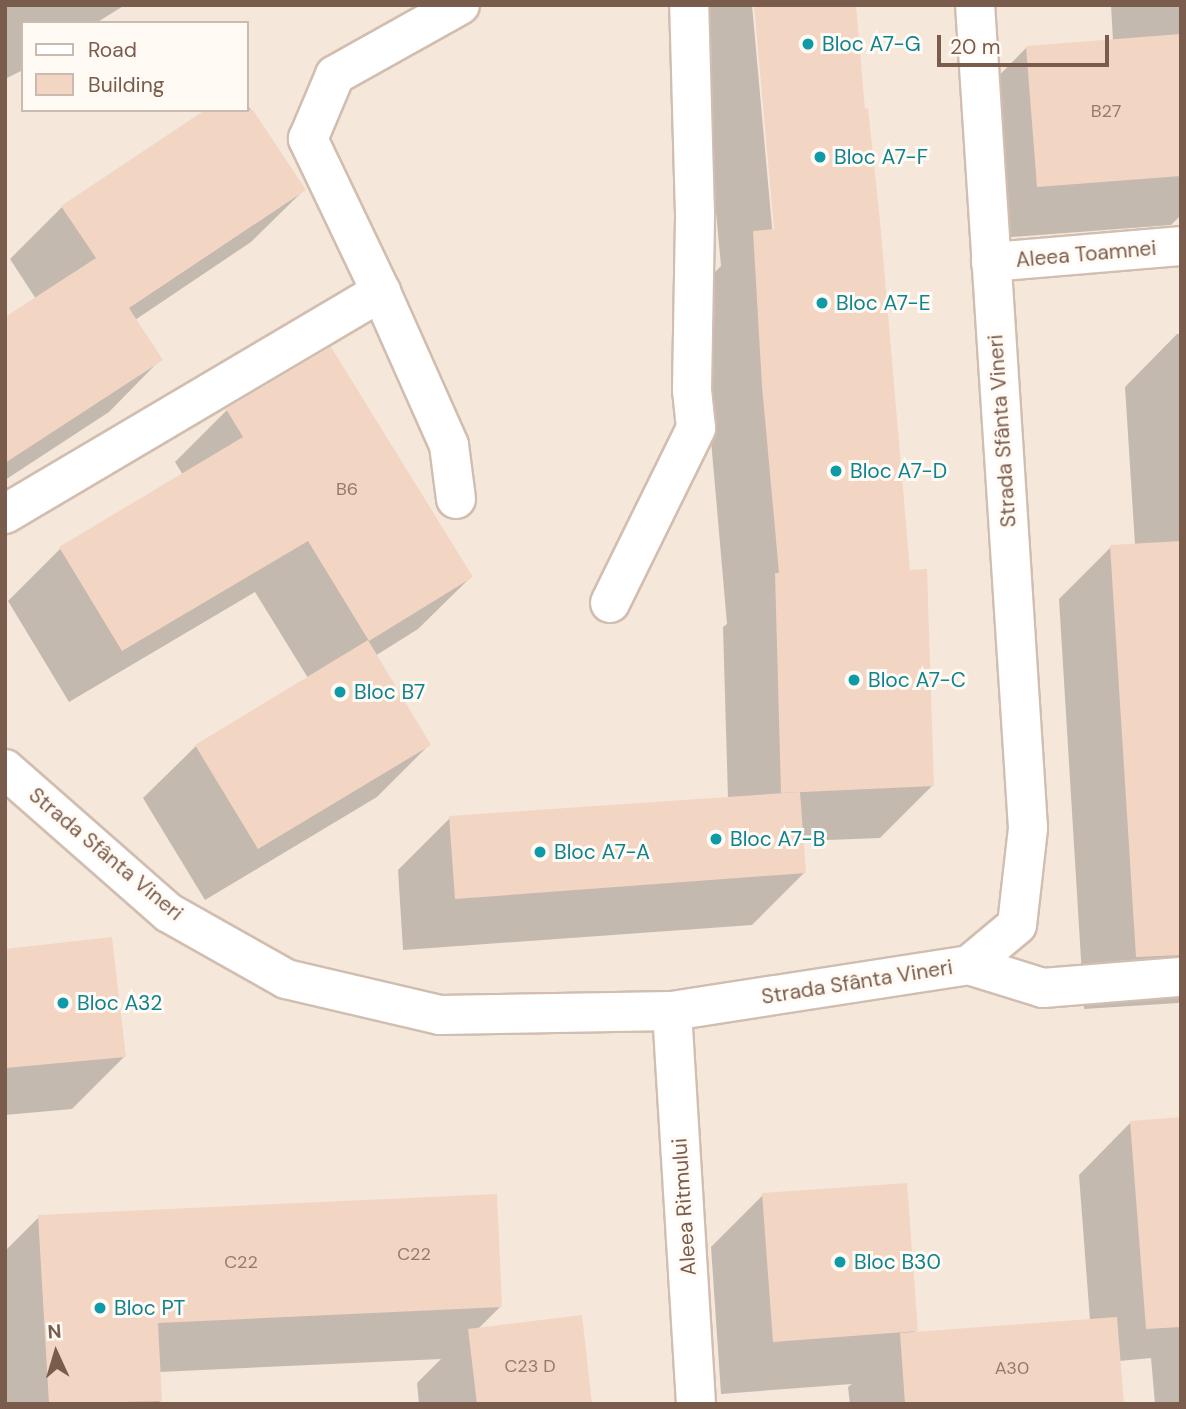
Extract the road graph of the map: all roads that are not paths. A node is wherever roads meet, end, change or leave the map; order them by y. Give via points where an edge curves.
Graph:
1 (460, 5) edge
2 (689, 5) edge
3 (975, 5) edge
4 (1181, 246) edge
5 (992, 262) junction
6 (381, 292) junction
7 (456, 499) dead end
8 (5, 514) edge
9 (610, 603) dead end
10 (5, 768) edge
11 (969, 965) junction
12 (1181, 977) edge
13 (672, 1011) junction
14 (696, 1404) edge

1 - 6 street via 335,75 307,139
2 - 9 street via 696,428
3 - 5 street, Strada Sfânta Vineri
4 - 5 street, Aleea Toamnei
5 - 11 street, Strada Sfânta Vineri via 1028,828 1017,925
6 - 7 street via 449,445
6 - 8 street
10 - 13 street, Strada Sfânta Vineri via 169,913 286,979 440,1016
11 - 12 street via 1043,988
11 - 13 street, Strada Sfânta Vineri
13 - 14 street, Aleea Ritmului

